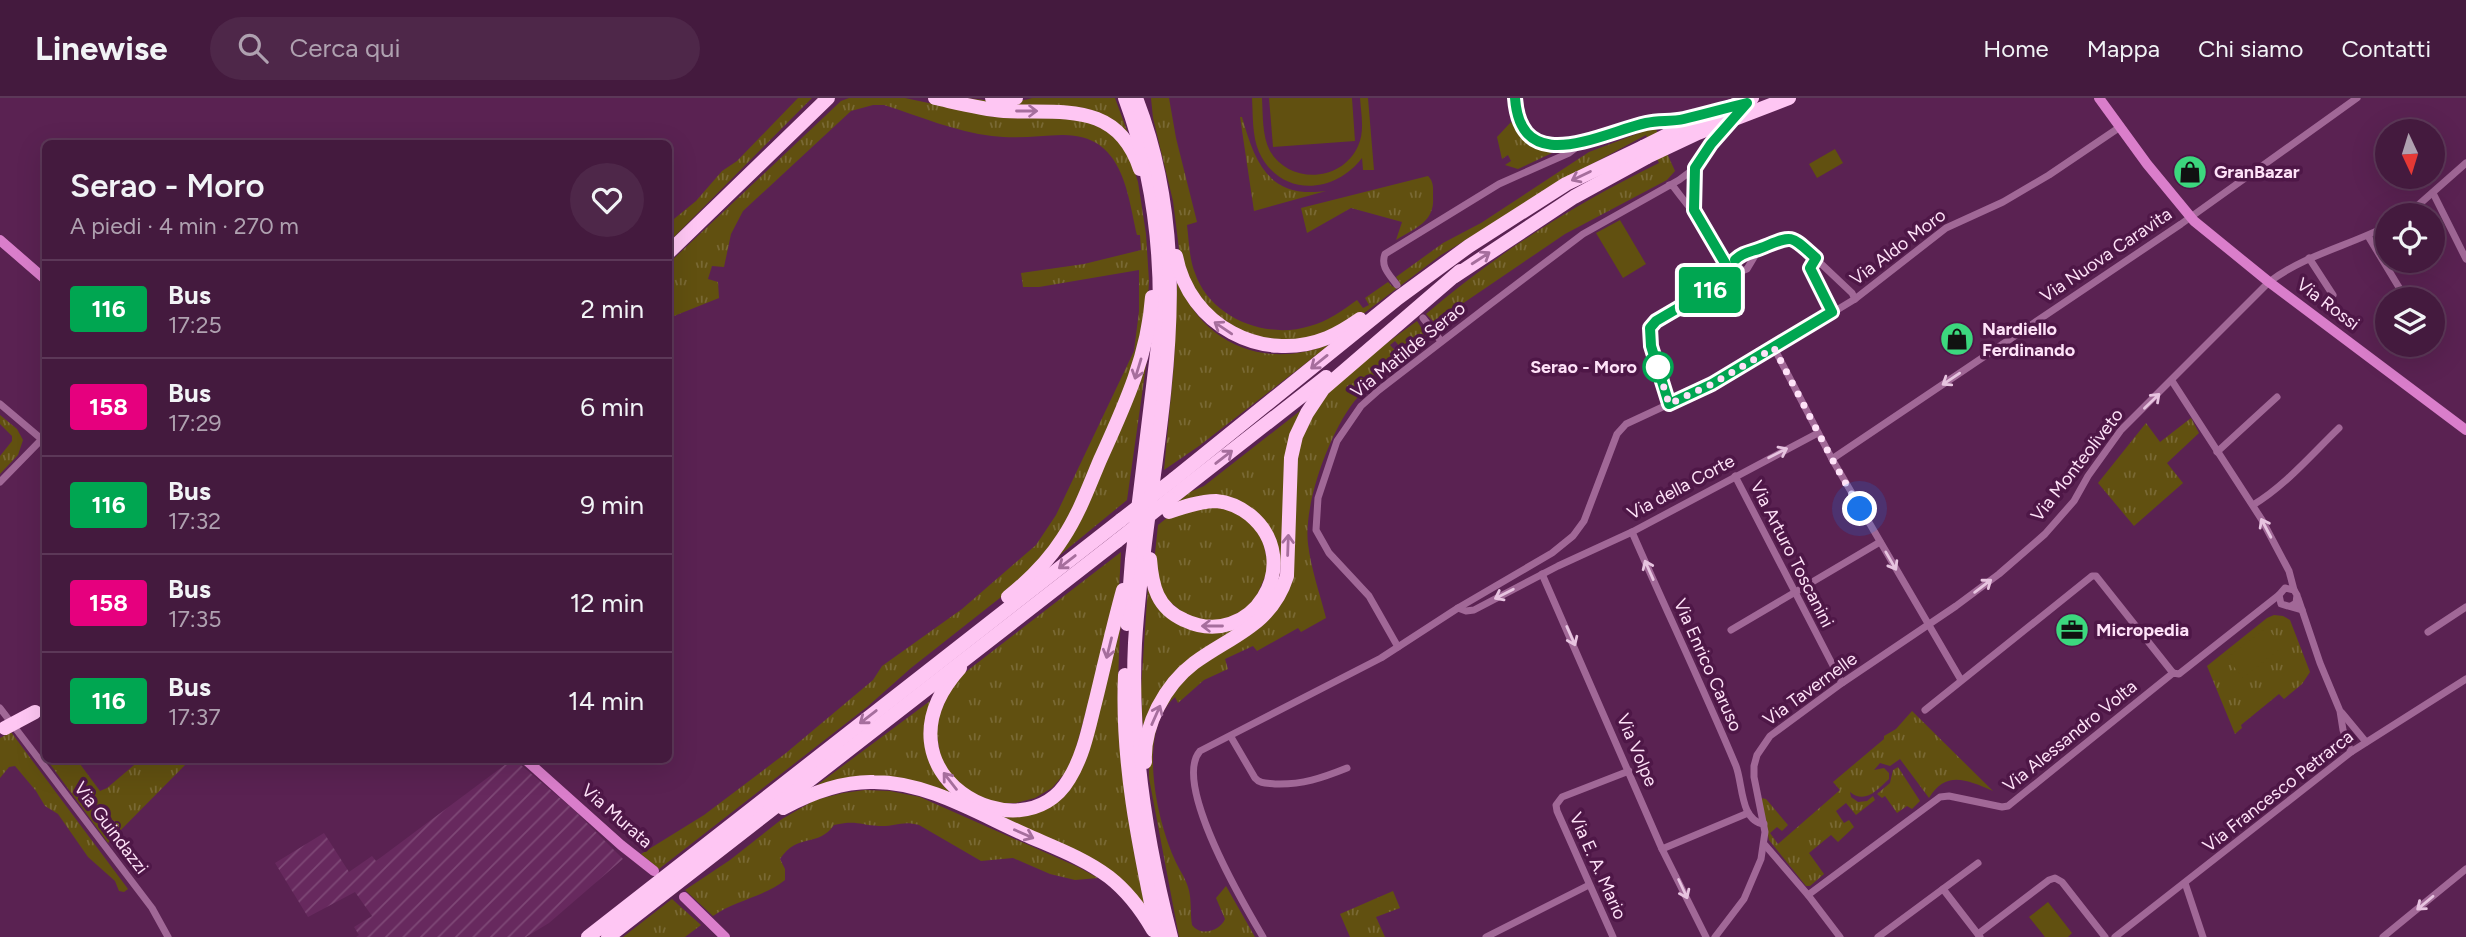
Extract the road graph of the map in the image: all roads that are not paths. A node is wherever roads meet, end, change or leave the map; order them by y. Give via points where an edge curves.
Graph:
1 (820, 98) edge
2 (828, 98) edge
3 (841, 98) edge
4 (935, 98) edge
5 (992, 98) edge
6 (1016, 98) edge
7 (1125, 98) edge
8 (1136, 98) edge
9 (1146, 98) edge
10 (1515, 98) edge
11 (1759, 98) edge
12 (1788, 98) edge
13 (2099, 98) edge
14 (2357, 98) edge
15 (1750, 101) edge
16 (2120, 127) junction
17 (786, 139) junction
18 (1582, 143) junction
19 (1645, 152) junction
20 (766, 158) junction
21 (1158, 166) junction
22 (1695, 168) junction
23 (2465, 168) edge
24 (1670, 185) junction
25 (2433, 193) junction
26 (1164, 196) junction
27 (2421, 203) edge
28 (1694, 210) junction
29 (2190, 216) junction
30 (1157, 227) junction
31 (2375, 232) edge
32 (2368, 236) junction
33 (0, 240) edge
34 (672, 249) edge
35 (1759, 249) junction
36 (1159, 255) junction
37 (2309, 258) junction
38 (2466, 259) edge
39 (1460, 271) junction
40 (1730, 276) junction
41 (42, 277) edge
42 (2269, 282) junction
43 (2399, 287) edge
44 (1398, 292) junction
45 (2333, 295) dead end
46 (1855, 299) junction
47 (1423, 318) dead end
48 (1441, 341) junction
49 (1774, 348) junction
50 (2172, 381) junction
51 (2277, 397) dead end
52 (0, 404) edge
53 (1669, 404) junction
54 (2339, 428) dead end
55 (2466, 430) edge
56 (1818, 433) junction
57 (42, 439) edge
58 (42, 443) edge
59 (2217, 452) junction
60 (1832, 459) junction
61 (1735, 476) junction
62 (1148, 477) junction
63 (0, 482) edge
64 (2253, 505) junction
65 (1169, 506) junction
66 (1632, 532) junction
67 (1880, 542) junction
68 (1117, 544) junction
69 (1552, 554) junction
70 (1132, 558) junction
71 (1558, 566) junction
72 (1542, 574) junction
73 (2294, 590) junction
74 (1794, 594) junction
75 (2279, 595) junction
76 (2298, 598) junction
77 (2272, 603) junction
78 (2281, 604) junction
79 (2291, 606) junction
80 (2466, 607) edge
81 (1458, 608) junction
82 (2302, 610) junction
83 (1928, 625) junction
84 (1731, 630) dead end
85 (2428, 632) dead end
86 (982, 645) junction
87 (1398, 647) junction
88 (2173, 673) junction
89 (1961, 680) junction
90 (2465, 680) edge
91 (1842, 683) junction
92 (898, 693) junction
93 (0, 708) edge
94 (40, 709) edge
95 (1925, 710) dead end
96 (2340, 711) junction
97 (2, 729) edge
98 (1231, 737) junction
99 (2366, 742) junction
100 (2351, 752) junction
101 (529, 763) edge
102 (1347, 768) dead end
103 (1629, 771) junction
104 (1748, 813) junction
105 (754, 823) junction
106 (1764, 824) junction
107 (1765, 845) junction
108 (1662, 849) junction
109 (1152, 855) junction
110 (1978, 863) dead end
111 (2466, 869) edge
112 (654, 871) dead end
113 (2185, 883) junction
114 (1589, 885) junction
115 (1943, 889) junction
116 (1808, 895) junction
117 (684, 897) dead end
118 (1979, 936) edge
119 (168, 937) edge
120 (588, 937) edge
121 (608, 937) edge
122 (725, 937) edge
123 (1157, 937) edge
124 (1171, 937) edge
125 (1263, 937) edge
126 (1486, 937) edge
127 (1613, 937) edge
128 (1706, 937) edge
129 (1715, 937) edge
130 (1840, 937) edge
131 (1878, 937) edge
132 (2105, 937) edge
133 (2115, 937) edge
134 (2203, 937) edge
135 (2383, 937) edge

1 - 17 highway
2 - 17 highway
3 - 20 highway
4 -> 30 highway via 994,110 1076,112 1105,122 1136,156
5 - 6 highway
7 - 30 highway via 1147,167
8 - 21 highway
9 - 21 highway
10 - 18 street via 1520,122 1534,139 1559,146
11 - 15 street
12 - 19 highway, bridge
13 - 16 street, Via Rossi
14 - 29 street, Via Nuova Caravita
15 - 18 street via 1680,120 1640,124
15 - 19 highway, bridge via 1699,119
15 - 22 street
16 - 29 street, Via Rossi
16 - 46 street, Via Aldo Moro via 2003,202 1947,228
17 - 20 highway
18 - 44 street via 1499,184 1385,254 1384,268
39 -> 19 highway
19 -> 44 highway via 1566,184
20 - 34 highway
21 - 26 highway
22 - 24 street, Via Matilde Serao
22 - 28 street
23 - 25 street
24 - 28 street
24 - 48 street, Via Matilde Serao via 1583,234
25 - 27 street
25 - 38 street
44 -> 26 highway via 1325,339 1273,346 1251,342 1210,319 1190,293 1178,268
26 - 62 highway via 1171,311
28 - 40 street
29 - 42 street, Via Rossi
29 -> 60 street, Via Nuova Caravita
30 - 36 highway
31 - 32 street, Via Monteoliveto
32 - 37 street, Via Monteoliveto
32 - 43 street
33 - 41 street
35 - 40 street via 1747,269
35 - 40 street via 1739,256
35 - 46 street via 1782,238 1793,239
36 - 62 highway via 1159,337
36 -> 92 highway via 1153,267 1149,323 1133,387 1062,540 1018,589 911,676
37 - 42 street, Via Monteoliveto
37 - 45 street
65 -> 39 highway
109 -> 39 highway via 1144,753 1151,723 1184,672 1257,623 1281,595 1287,576 1291,458 1307,413 1323,388
40 - 53 street via 1650,328
42 - 50 street, Via Monteoliveto
42 - 55 street, Via Rossi
44 -> 92 highway, bridge via 1174,479
46 - 49 street, Via Aldo Moro
47 - 48 street
48 - 87 street, Via Matilde Serao via 1361,407 1338,441 1316,508 1317,530 1324,545 1363,588
49 - 53 street, Via Aldo Moro
49 - 56 street
50 - 59 street
83 -> 50 street, Via Monteoliveto via 2045,534 2074,501 2122,430
51 - 59 street
52 - 57 street
53 - 69 street, Via Aldo Moro via 1620,429 1584,521
54 - 64 street
56 - 60 street
61 -> 56 street, Via della Corte
58 - 63 street
59 - 64 street
60 - 67 street
61 - 66 street, Via della Corte
61 - 74 street, Via Arturo Toscanini
65 -> 62 highway via 1228,504 1246,512 1263,528 1272,549 1273,572 1264,598 1246,617 1221,626 1199,626 1178,617 1160,601 1150,558 1157,501
62 - 70 highway
62 - 109 highway via 1134,674 1138,755
73 -> 64 street via 2289,571
65 - 68 highway, bridge
65 - 68 highway, bridge
66 - 71 street, Via della Corte
104 -> 66 street, Via Enrico Caruso via 1738,769
67 - 74 street
67 -> 83 street
68 - 86 highway
69 - 71 street
69 - 81 street, Via Aldo Moro
70 -> 86 highway via 1078,761 1068,781 1051,798 1030,808 1000,809 976,803 950,783 936,761 930,734 932,713 953,676
70 - 123 highway via 1124,688 1126,755
71 - 72 street, Via della Corte
72 -> 81 street, Via della Corte via 1474,610
72 -> 103 street, Via Volpe
73 - 75 street via 2285,589
73 - 76 street
74 - 84 street
74 - 91 street, Via Arturo Toscanini
75 - 77 street, Via Alessandro Volta
75 - 78 street
76 - 79 street
76 - 82 street
77 - 78 street
77 - 88 street, Via Alessandro Volta via 2179,674
78 - 79 street
79 - 82 street
80 - 85 street
81 - 87 street, Via Aldo Moro
82 - 96 street
83 - 89 street
83 - 91 street, Via Tavernelle
86 - 105 highway
87 - 98 street, Via Aldo Moro
88 - 89 street via 2092,576
88 - 116 street, Via Alessandro Volta via 2008,806 1940,797
89 - 95 street
90 - 99 street, Via Francesco Petrarca
91 - 106 street, Via Tavernelle via 1770,736 1757,755 1754,777
92 -> 120 highway
93 - 119 street, Via Guindazzi via 152,908
94 - 97 highway, bridge
96 - 99 street
96 - 100 street
98 - 102 street via 1261,783 1310,782
98 - 125 street, Via Aldo Moro via 1200,751 1193,764 1209,836
99 - 100 street, Via Francesco Petrarca
100 - 113 street, Via Francesco Petrarca
101 - 112 street, Via Murata
103 - 108 street, Via Volpe
103 - 114 street, Via E. A. Mario via 1557,802
104 - 106 street
104 - 108 street
105 - 121 highway
105 -> 123 highway via 797,800 838,786 873,782 908,786 943,797 1100,871 1132,900
106 - 107 street, Via Tavernelle
107 - 116 street
107 - 129 street via 1744,899
108 -> 128 street, Via Volpe
109 - 124 highway
110 - 115 street
111 -> 135 street
113 - 133 street, Via Francesco Petrarca
113 - 134 street
114 - 126 street
114 - 127 street, Via E. A. Mario
115 - 118 street
115 - 131 street
116 - 130 street
117 - 122 street
118 - 132 street via 2055,878

